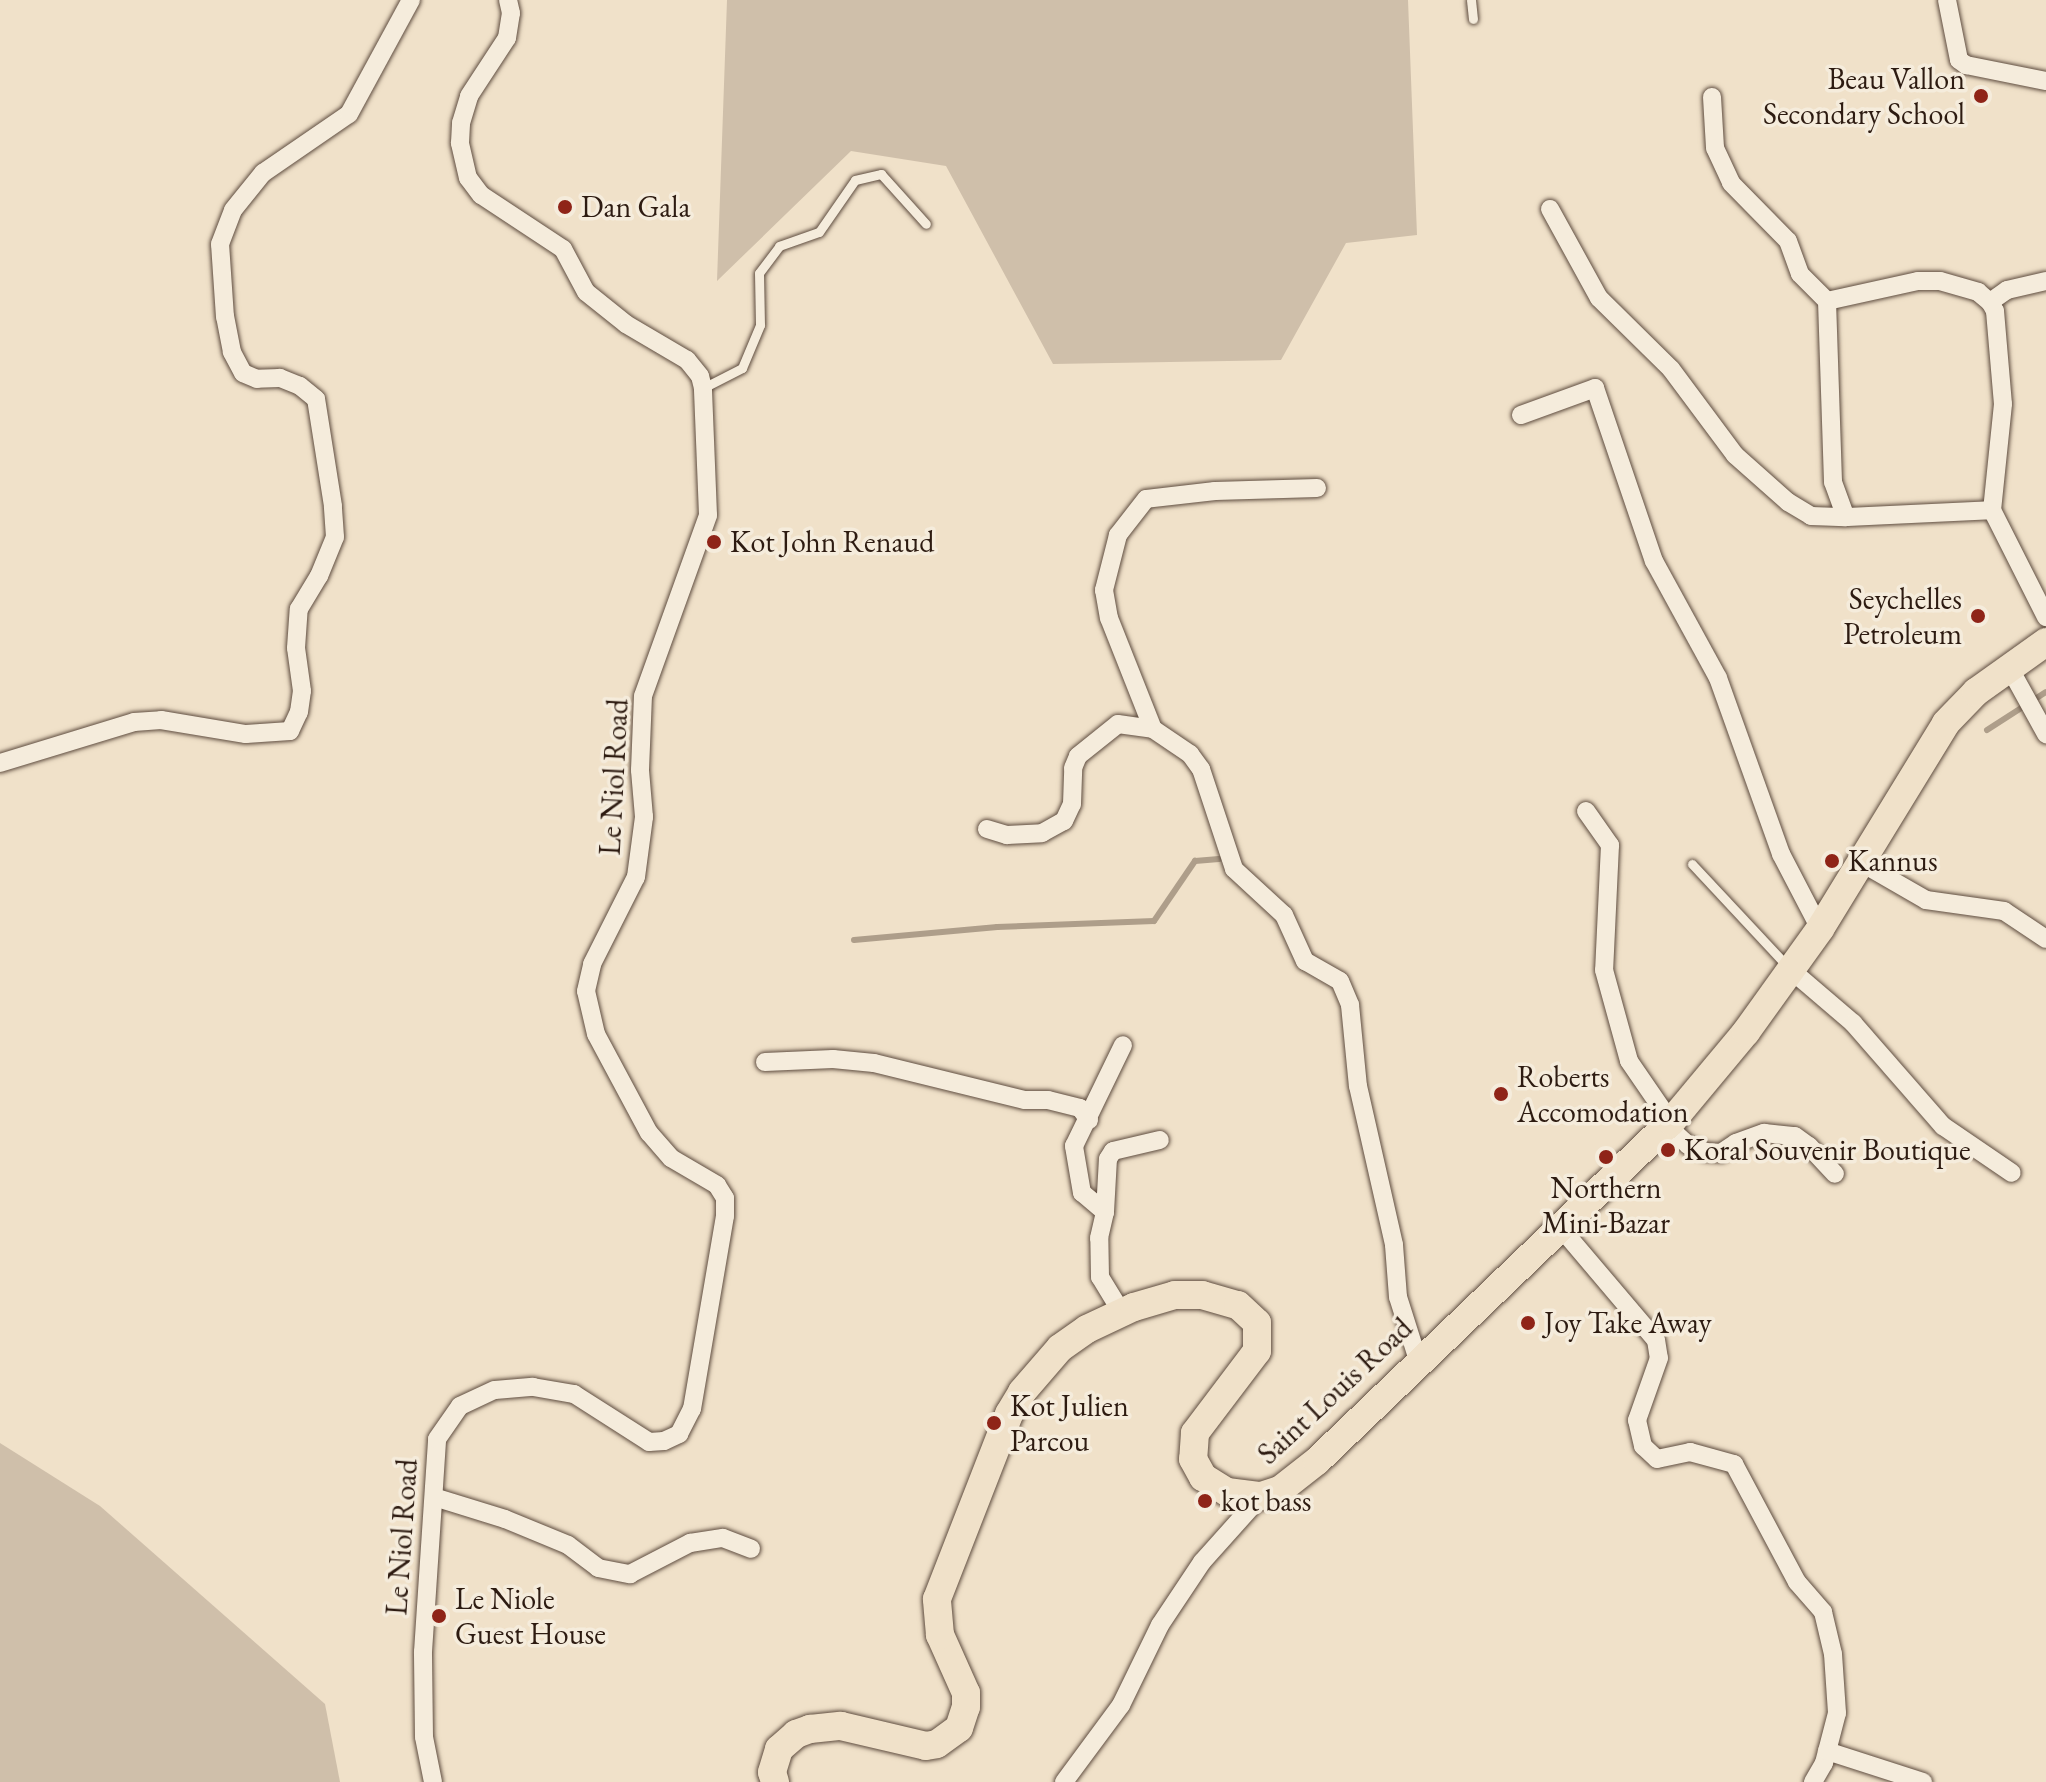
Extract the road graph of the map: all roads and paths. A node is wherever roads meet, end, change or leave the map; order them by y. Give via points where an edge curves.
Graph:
1 (411, 0) edge
2 (508, 0) edge
3 (1471, 0) edge
4 (1947, 0) edge
5 (1473, 19) dead end
6 (2046, 81) edge
7 (1712, 97) dead end
8 (1550, 209) dead end
9 (926, 224) dead end
10 (2046, 281) edge
11 (1827, 301) junction
12 (1990, 302) junction
13 (703, 388) junction
14 (1521, 415) dead end
15 (1317, 488) dead end
16 (1992, 510) junction
17 (1846, 517) junction
18 (2046, 617) edge
19 (2046, 642) edge
20 (2009, 667) junction
21 (1153, 729) junction
22 (2046, 734) edge
23 (0, 763) edge
24 (1586, 811) dead end
25 (987, 829) dead end
26 (1860, 862) junction
27 (1692, 864) dead end
28 (1820, 929) junction
29 (2046, 939) edge
30 (1791, 970) junction
31 (1123, 1045) dead end
32 (765, 1062) dead end
33 (1089, 1120) junction
34 (1669, 1124) junction
35 (1160, 1140) dead end
36 (2012, 1173) dead end
37 (1835, 1174) dead end
38 (1105, 1212) junction
39 (1560, 1227) junction
40 (1122, 1313) junction
41 (1418, 1360) junction
42 (1261, 1496) junction
43 (434, 1497) junction
44 (751, 1549) dead end
45 (1827, 1751) junction
46 (433, 1782) edge
47 (775, 1782) edge
48 (1064, 1782) edge
49 (1813, 1782) edge
50 (1923, 1782) edge

1 - 23 street via 349,114 263,173 233,210 220,244 232,352 243,373 257,379 280,378 316,399 333,506 335,537 299,609 296,648 302,691 290,731 246,734 161,720 134,722
2 - 13 street via 507,38 469,96 461,123 468,178 481,195 563,249 586,292 626,324 687,360
3 - 5 lane
4 - 6 street via 1959,60
7 - 11 street via 1715,148 1731,183 1788,241 1800,274
8 - 17 street via 1599,298 1671,369 1735,455 1811,516
9 - 13 lane via 881,174 855,180 819,232 779,246 759,273 760,325 742,368
10 - 12 street via 2007,290
11 - 12 street via 1918,281 1978,292
11 - 17 street via 1833,482
12 - 16 street via 2003,404
13 - 43 street, Le Niol Road via 708,515 643,696 644,817 636,877 592,964 586,991 596,1034 649,1133 671,1158 717,1185 725,1198 692,1409 679,1434 649,1442 574,1394 533,1387 495,1390 460,1406 437,1439
14 - 28 street via 1595,388 1654,561 1718,678 1781,854
15 - 21 street via 1146,499 1118,535 1104,590 1109,618
16 - 17 street
16 - 18 street
19 - 20 main road, Saint Louis Road
20 - 22 street
20 - 26 main road, Saint Louis Road via 1960,706 1938,733
21 - 25 street via 1118,724 1078,756 1072,804 1064,821 1042,833 1007,835
21 - 41 street via 1190,754 1201,769 1234,869 1284,915 1305,961 1340,981 1350,1005 1358,1086 1394,1245 1398,1297
24 - 34 street via 1610,845 1604,970 1629,1061
26 - 28 main road, Saint Louis Road
26 - 29 street via 1926,900 2004,911
27 - 30 lane
28 - 30 main road, Saint Louis Road
30 - 34 main road, Saint Louis Road
30 - 36 street via 1853,1023 1943,1126
31 - 33 street
32 - 33 street via 874,1063 1080,1108
33 - 38 street via 1074,1146 1075,1165 1082,1193
34 - 37 street via 1688,1145 1706,1152 1721,1153 1764,1133 1795,1136
34 - 39 main road, Saint Louis Road
35 - 38 street via 1113,1151
38 - 40 street via 1100,1277
39 - 41 main road, Saint Louis Road
39 - 45 street via 1656,1340 1659,1358 1637,1420 1643,1446 1657,1459 1690,1452 1734,1464 1797,1582 1823,1612 1833,1654 1837,1713
40 - 42 main road, Saint Louis Road via 1175,1295 1202,1295 1238,1305 1257,1323 1257,1351 1203,1419 1191,1448 1196,1468 1211,1484 1227,1492
40 - 47 main road, Saint Louis Road via 1060,1348 1022,1392 992,1452 937,1599 940,1635 966,1693 959,1728 926,1746 841,1726 810,1729 779,1749 772,1772
41 - 42 main road, Saint Louis Road via 1317,1461 1280,1490
42 - 48 street via 1202,1562 1160,1625 1121,1705
43 - 44 street via 568,1545 598,1568 630,1574 690,1543 723,1538
43 - 46 street, Le Niol Road via 423,1652 424,1737
45 - 49 street
45 - 50 street

